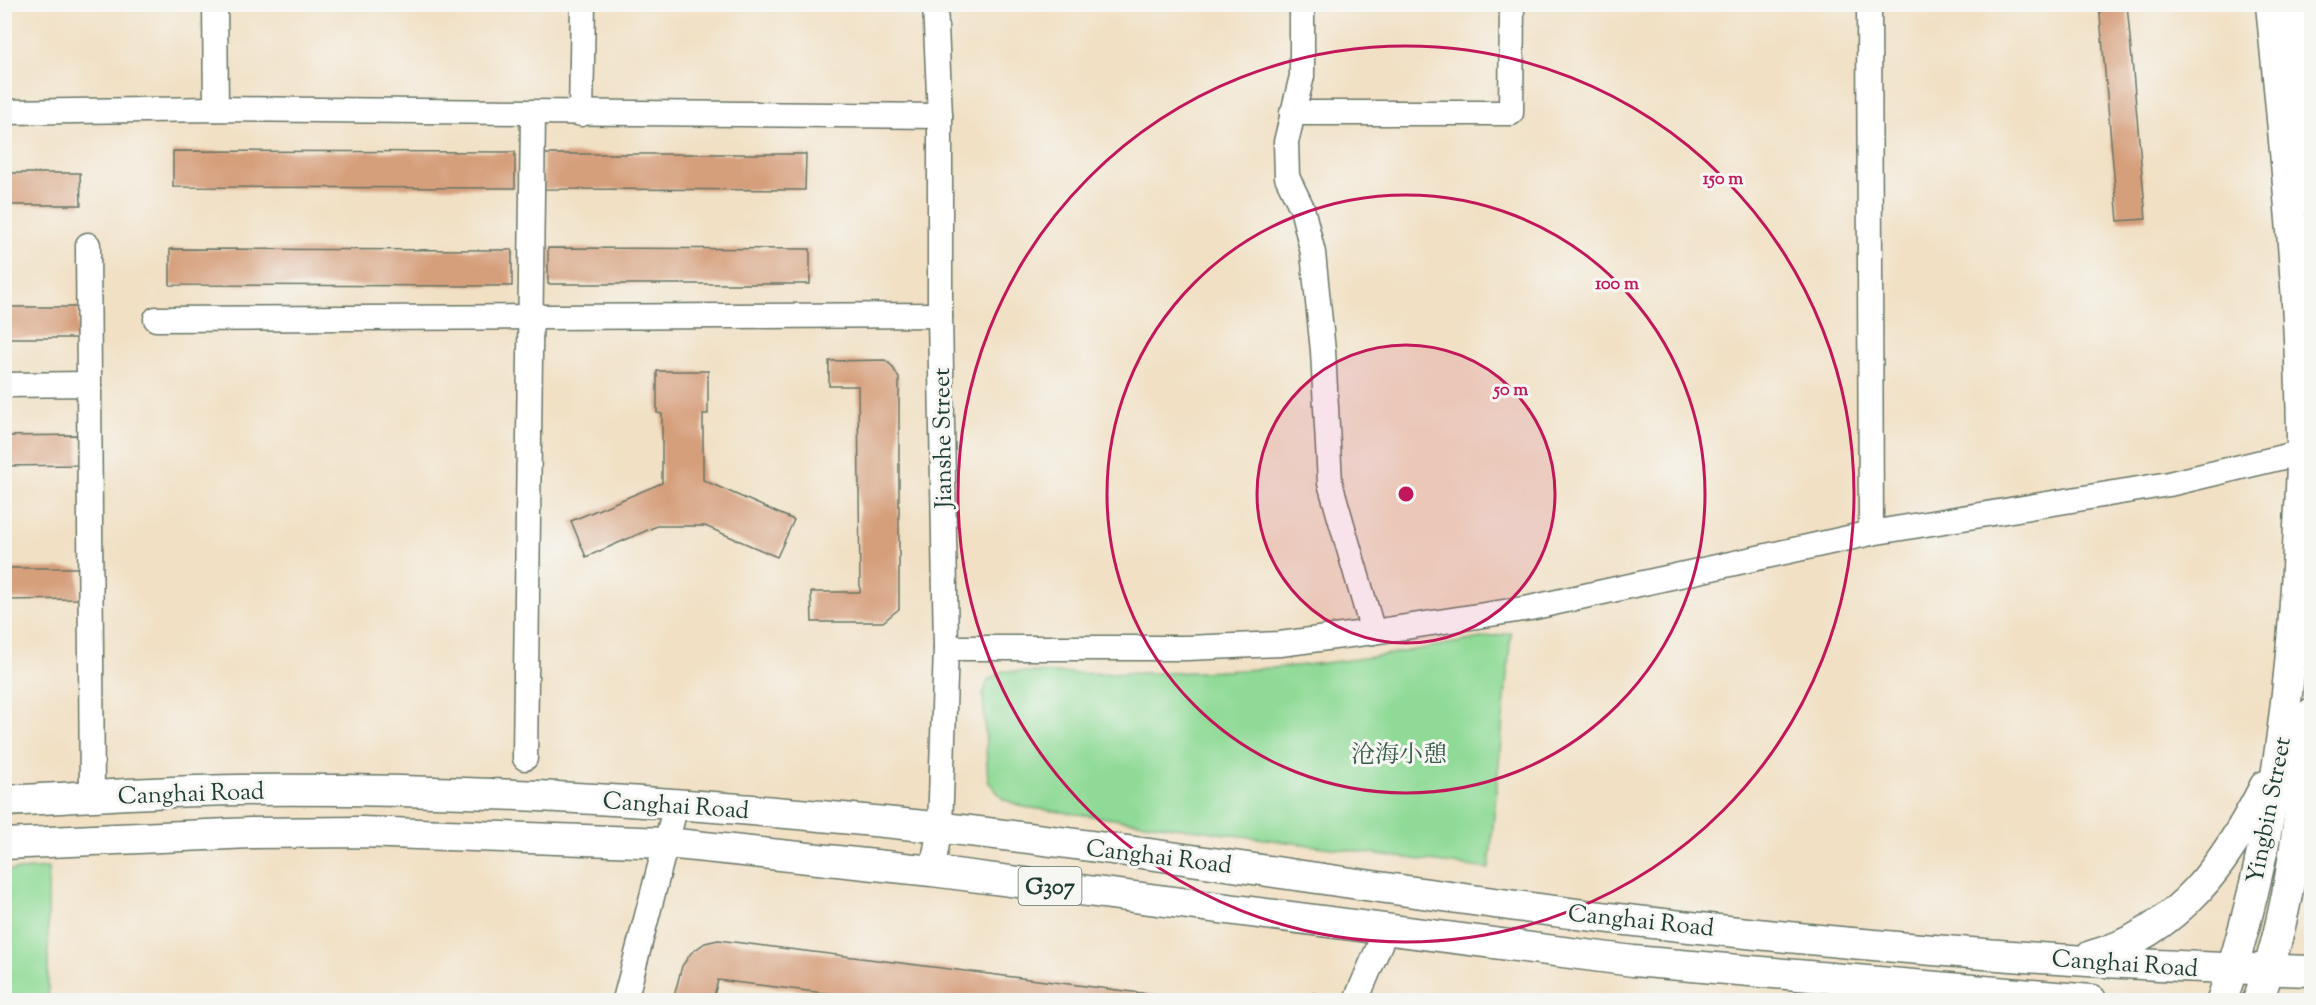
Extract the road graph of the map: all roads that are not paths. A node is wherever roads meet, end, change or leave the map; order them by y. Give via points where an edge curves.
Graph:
1 (215, 4) edge
2 (583, 4) edge
3 (935, 4) edge
4 (1302, 4) edge
5 (1512, 4) edge
6 (1869, 4) edge
7 (2271, 4) edge
8 (2295, 4) edge
9 (216, 108) junction
10 (4, 112) edge
11 (533, 113) junction
12 (1292, 113) junction
13 (581, 114) junction
14 (940, 116) junction
15 (2312, 195) edge
16 (88, 244) dead end
17 (940, 315) junction
18 (529, 318) junction
19 (156, 319) dead end
20 (89, 384) junction
21 (4, 385) edge
22 (2307, 452) edge
23 (1871, 533) junction
24 (1373, 632) junction
25 (946, 648) junction
26 (2312, 713) edge
27 (2300, 752) edge
28 (525, 758) dead end
29 (92, 796) junction
30 (4, 801) edge
31 (676, 805) junction
32 (940, 828) junction
33 (667, 843) junction
34 (4, 844) edge
35 (932, 871) junction
36 (1386, 930) junction
37 (2077, 960) junction
38 (2270, 969) junction
39 (2232, 970) junction
40 (2312, 970) edge
41 (1982, 991) junction
42 (626, 1000) edge
43 (1356, 1000) edge
44 (2015, 1000) edge
45 (2091, 1000) edge
46 (2222, 1000) edge
47 (2258, 1000) edge

1 - 9 street
2 - 13 street
3 - 14 street, Jianshe Street
4 - 12 street via 1302,76
5 - 12 street via 1511,113
6 - 23 street
7 - 22 main road, Yingbin Street
8 - 15 main road
9 - 10 street
9 - 11 street
11 - 13 street
11 - 18 street
12 - 24 street via 1286,142 1287,177 1302,208 1313,253 1330,483
13 - 14 street
14 - 17 street, Jianshe Street
16 - 20 street
17 - 18 street
17 - 25 street, Jianshe Street
18 - 19 street
18 - 28 street
20 - 21 street
20 - 29 street
22 - 23 street via 2169,484
22 - 27 main road, Yingbin Street via 2294,632
23 - 24 street via 1530,608
24 - 25 street via 1280,644 1187,648
25 - 32 street, Jianshe Street
26 - 27 main road, Yingbin Street
27 - 37 main road via 2265,786 2236,842 2195,892 2139,937
27 - 38 main road, Yingbin Street via 2285,902
27 - 39 main road, Yingbin Street via 2262,854
29 - 30 main road, Canghai Road / G307
29 - 31 main road, Canghai Road / G307 via 238,790 388,792
31 - 32 main road, Canghai Road / G307
31 - 33 street
32 - 35 street, Jianshe Street
32 - 37 main road, Canghai Road / G307 via 1626,920
33 - 34 main road, Canghai Road / G307 via 251,832
33 - 35 main road, Canghai Road / G307
33 - 42 street
35 - 36 main road, Canghai Road / G307
36 - 41 main road, Canghai Road / G307 via 1633,961
36 - 43 street
37 - 39 main road, Canghai Road / G307
38 - 39 main road, Canghai Road / G307
38 - 40 main road, Canghai Road / G307
38 - 47 main road, Yingbin Street
39 - 46 main road, Yingbin Street
41 - 44 main road
41 - 45 main road, Canghai Road / G307

